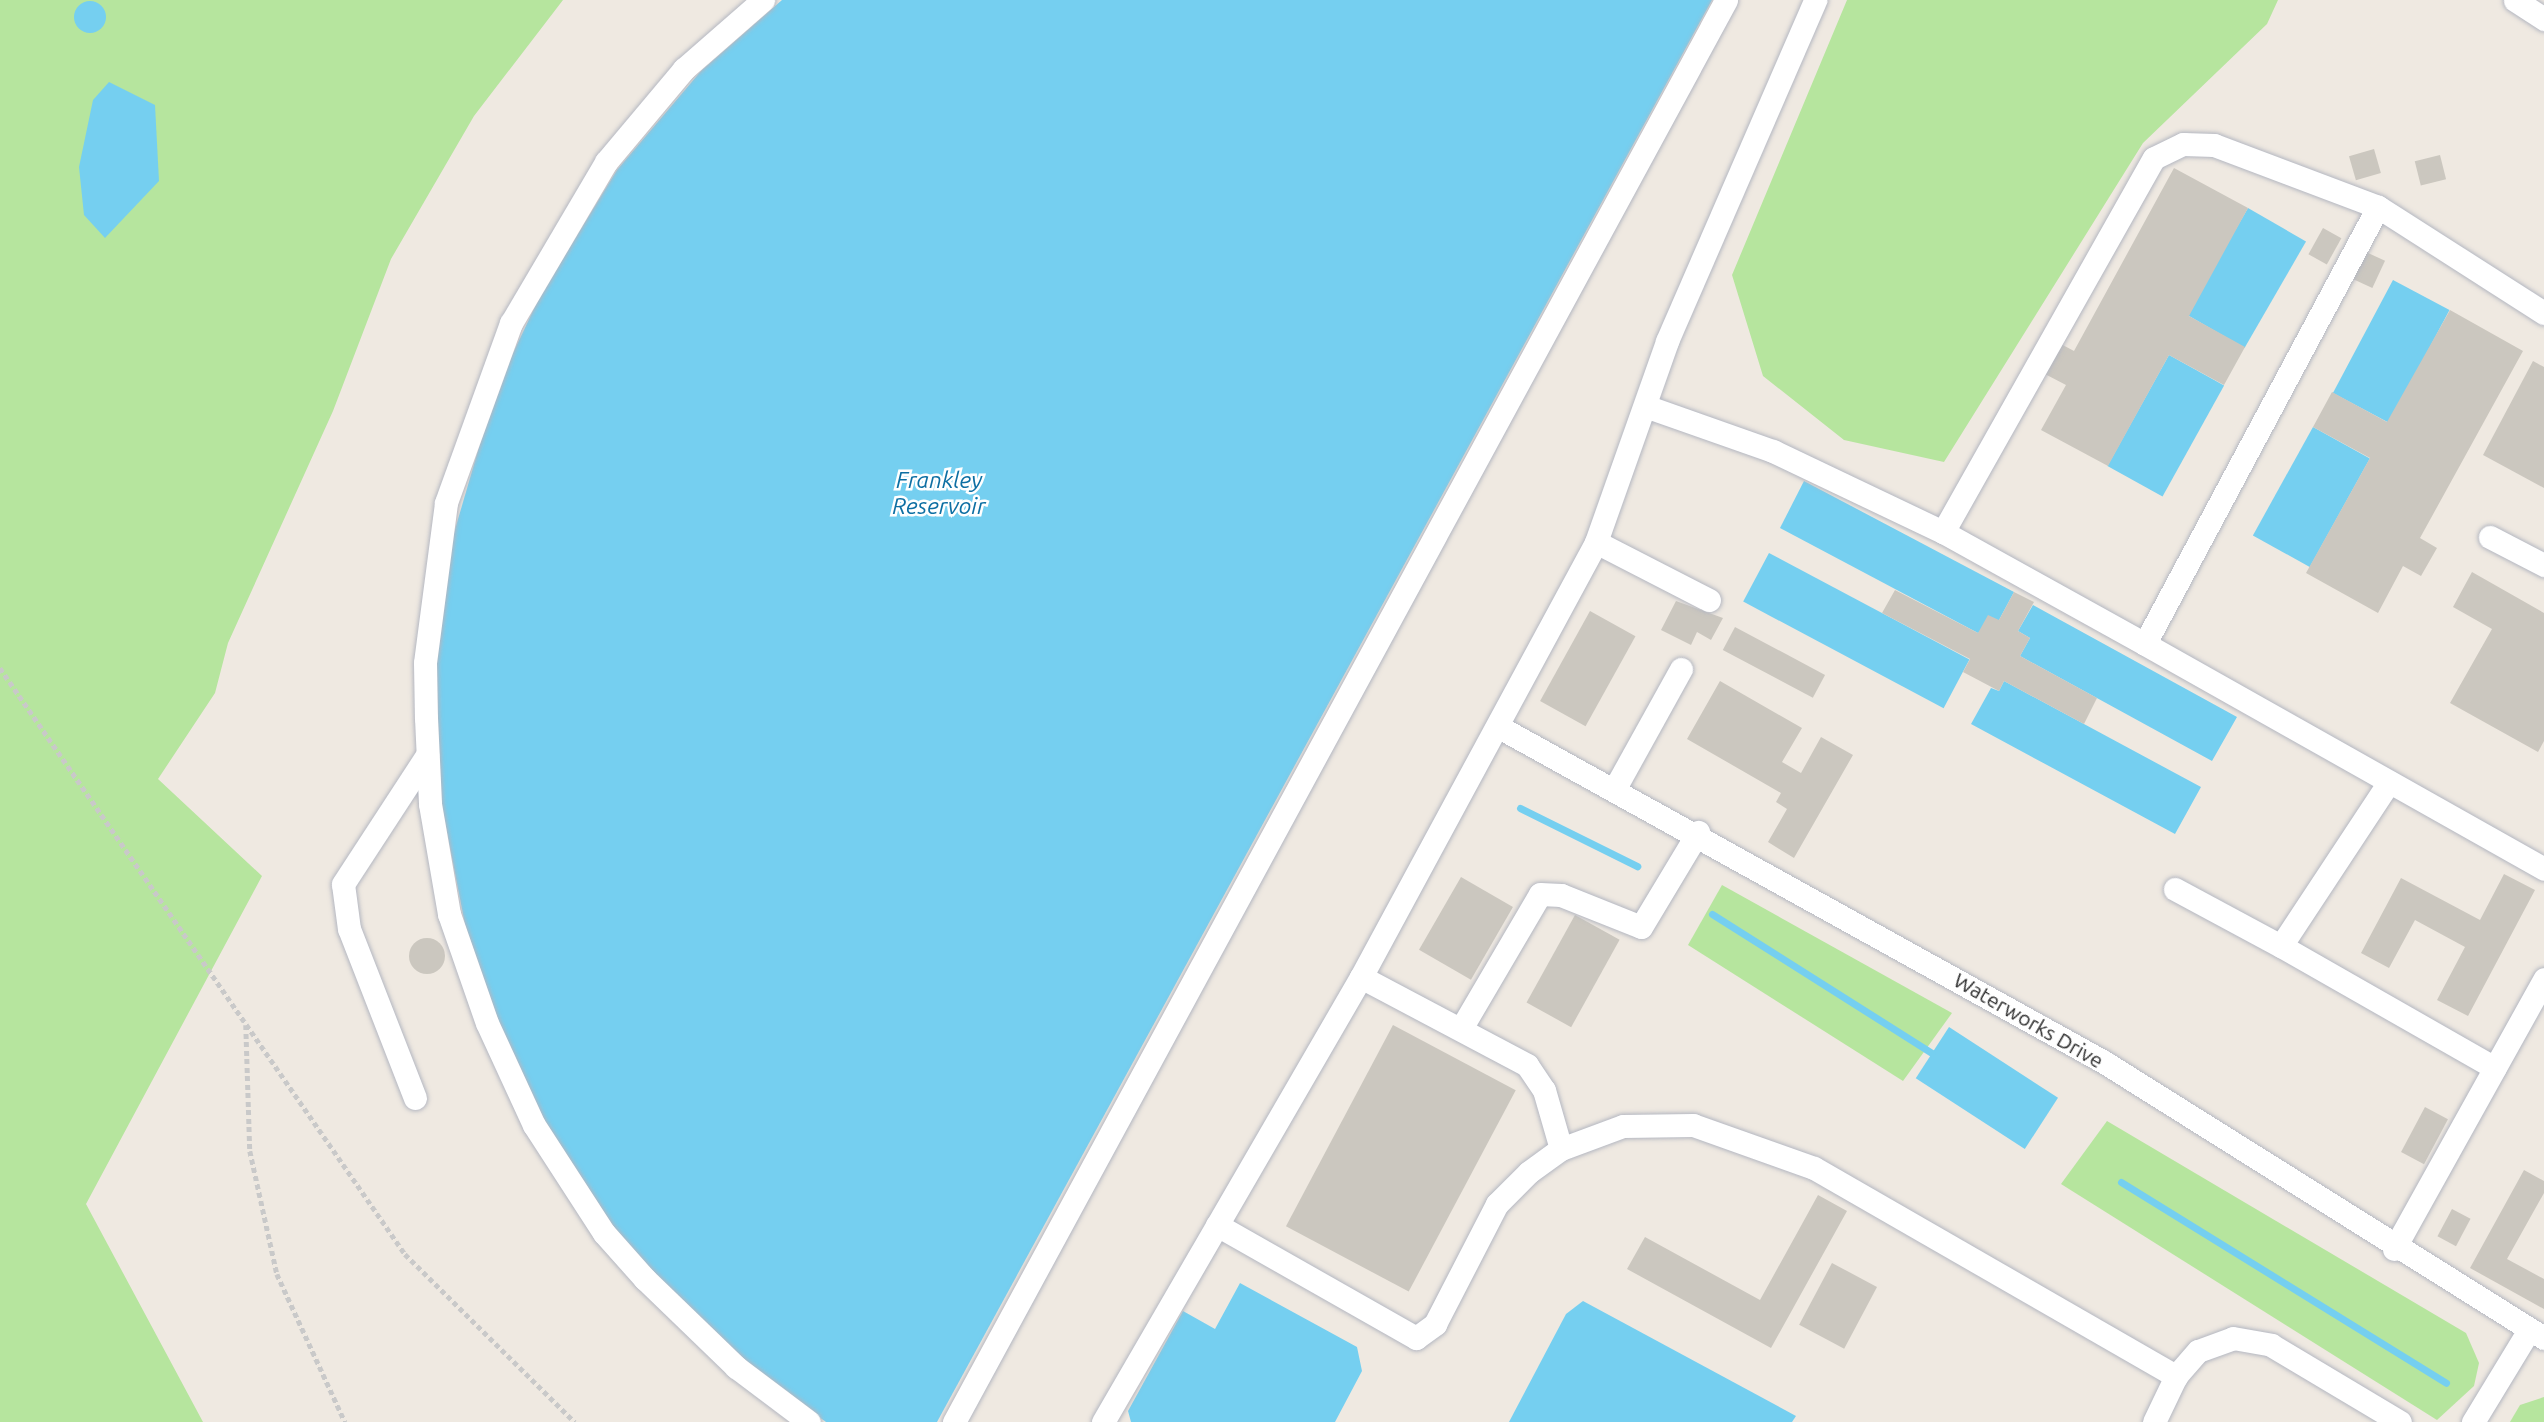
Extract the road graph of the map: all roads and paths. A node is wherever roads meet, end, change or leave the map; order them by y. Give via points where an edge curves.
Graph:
1 (763, 0) edge
2 (1726, 0) edge
3 (1815, 0) edge
4 (2515, 0) edge
5 (2544, 19) edge
6 (2378, 207) junction
7 (2544, 313) edge
8 (1645, 406) junction
9 (1943, 532) junction
10 (2490, 537) dead end
11 (1596, 542) junction
12 (2544, 565) edge
13 (1709, 600) dead end
14 (2145, 644) junction
15 (0, 668) edge
16 (1681, 669) dead end
17 (1499, 727) junction
18 (427, 755) junction
19 (2389, 782) junction
20 (1615, 788) junction
21 (1698, 832) junction
22 (2544, 869) edge
23 (2175, 889) dead end
24 (2281, 946) junction
25 (1362, 977) junction
26 (2544, 979) edge
27 (246, 1024) junction
28 (1462, 1027) junction
29 (2495, 1068) junction
30 (415, 1098) dead end
31 (1561, 1149) junction
32 (1217, 1225) junction
33 (2394, 1249) junction
34 (2536, 1334) edge
35 (2176, 1376) junction
36 (345, 1422) edge
37 (575, 1422) edge
38 (808, 1422) edge
39 (954, 1422) edge
40 (1103, 1422) edge
41 (2154, 1422) edge
42 (2400, 1422) edge
43 (2473, 1422) edge

1 - 18 lane via 684,69 606,162 511,323 446,503 425,663
2 - 39 lane
3 - 8 lane
4 - 5 lane
6 - 7 lane
6 - 9 lane via 2214,145 2183,144 2154,158
6 - 14 lane
8 - 9 lane via 1773,451
8 - 11 lane
9 - 14 lane
10 - 12 lane
11 - 13 lane
11 - 17 lane
14 - 19 lane
15 - 27 path
16 - 20 lane
17 - 20 lane, Waterworks Drive
17 - 25 lane
18 - 30 lane via 343,884 349,929
18 - 38 lane via 449,914 487,1023 534,1125 604,1233 645,1279 736,1367
19 - 22 lane
19 - 24 lane
20 - 21 lane, Waterworks Drive
21 - 28 lane via 1641,927 1561,895 1540,894
21 - 33 lane, Waterworks Drive via 2104,1062
23 - 24 lane
24 - 29 lane
25 - 28 lane
25 - 32 lane
26 - 29 lane
27 - 36 path via 250,1151 277,1274
27 - 37 path via 405,1254
28 - 31 lane via 1527,1065 1544,1090
29 - 33 lane
31 - 32 lane via 1508,1189 1436,1324 1416,1338
31 - 35 lane via 1623,1126 1693,1125 1739,1136 1814,1168
32 - 40 lane
33 - 34 lane, Waterworks Drive
34 - 43 lane
35 - 41 lane
35 - 42 lane via 2198,1351 2233,1338 2271,1345

